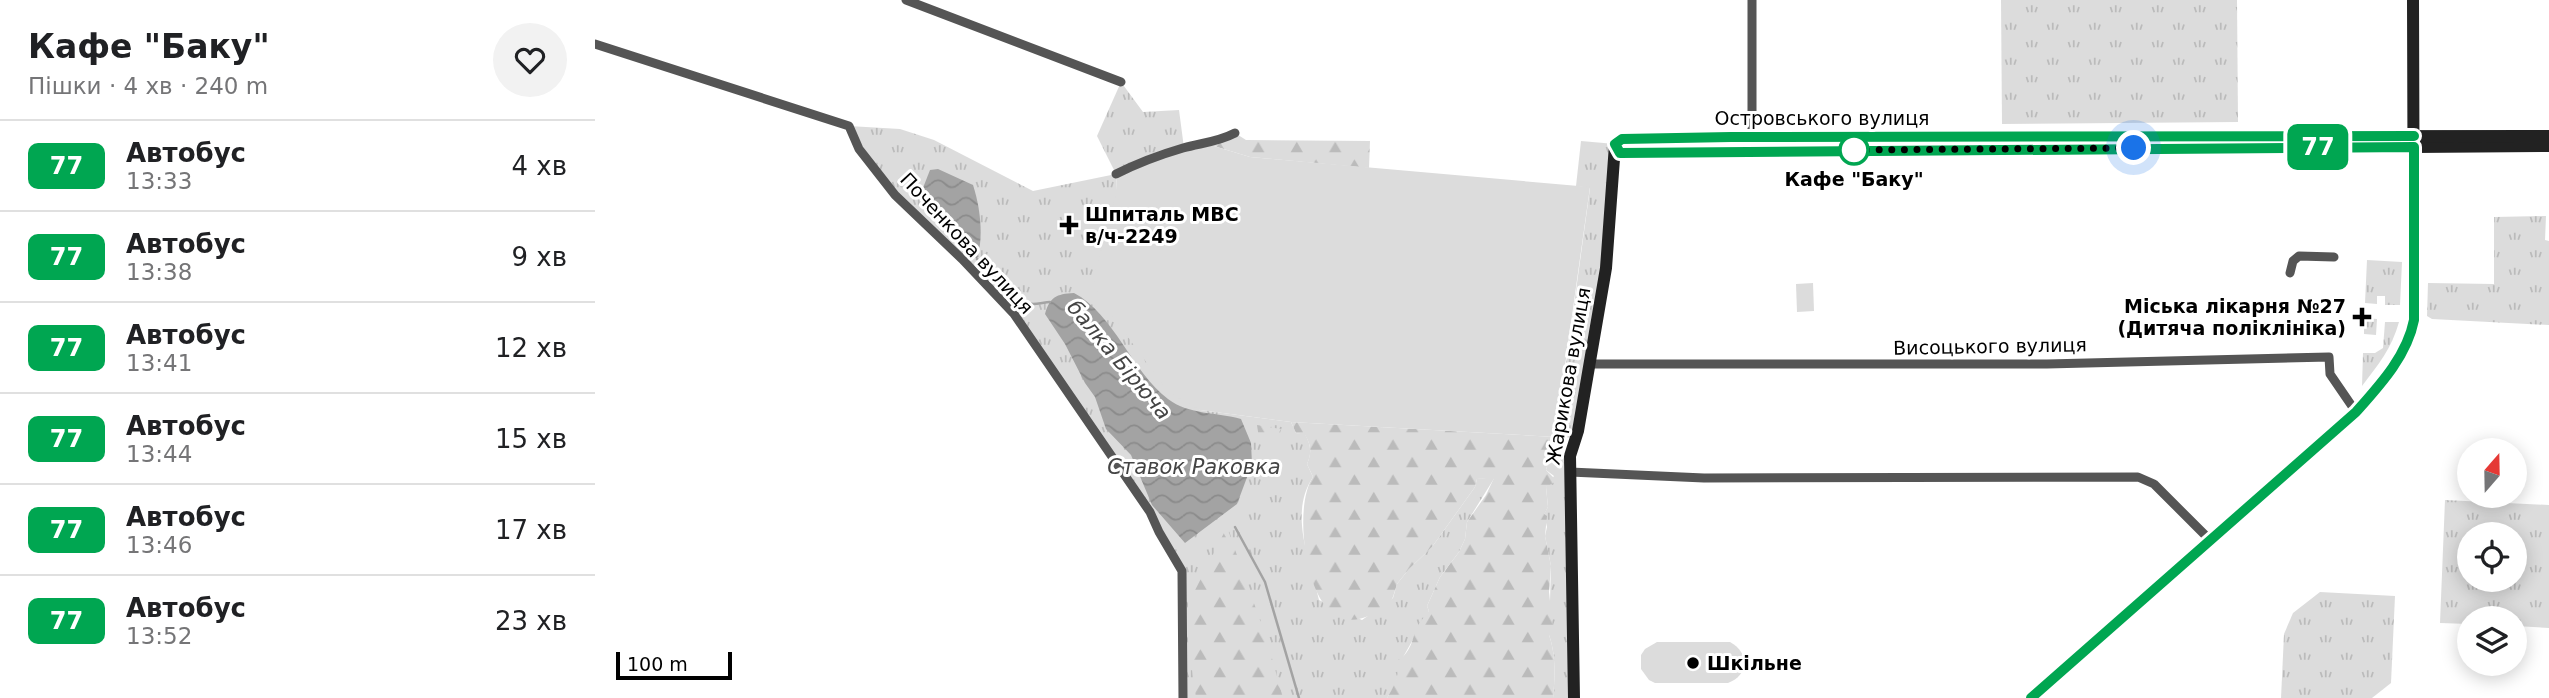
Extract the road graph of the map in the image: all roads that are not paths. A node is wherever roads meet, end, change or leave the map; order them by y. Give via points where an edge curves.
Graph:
1 (906, 0) edge
2 (1752, 0) edge
3 (2413, 0) edge
4 (595, 44) edge
5 (1121, 82) dead end
6 (1235, 133) dead end
7 (2549, 136) edge
8 (1752, 137) junction
9 (2414, 141) junction
10 (1615, 144) junction
11 (2549, 146) edge
12 (1116, 174) dead end
13 (2334, 257) dead end
14 (2290, 273) dead end
15 (1589, 364) junction
16 (2356, 412) junction
17 (1570, 472) junction
18 (2210, 540) junction
19 (1183, 698) edge
20 (1574, 698) edge
21 (2031, 698) edge

1 - 5 street
2 - 8 street
3 - 9 street
4 - 19 street, Поченкова вулиця via 849,127 859,149 895,195 1014,314 1150,512 1182,571
6 - 12 street via 1221,141 1141,161
7 - 9 street, Островського вулиця
8 - 9 street, Островського вулиця
8 - 10 street, Островського вулиця via 1622,139
9 - 10 street, Островського вулиця via 1620,153
9 - 11 street, Островського вулиця
9 - 16 street via 2412,331 2395,365
10 - 15 street, Жарикова вулиця via 1606,268
13 - 14 street via 2298,256
15 - 16 street, Висоцького вулиця via 2034,364 2329,357 2330,374
15 - 17 street, Жарикова вулиця
16 - 18 street
17 - 18 street via 1704,478 2138,477 2154,484
17 - 20 street, Жарикова вулиця
18 - 21 street

